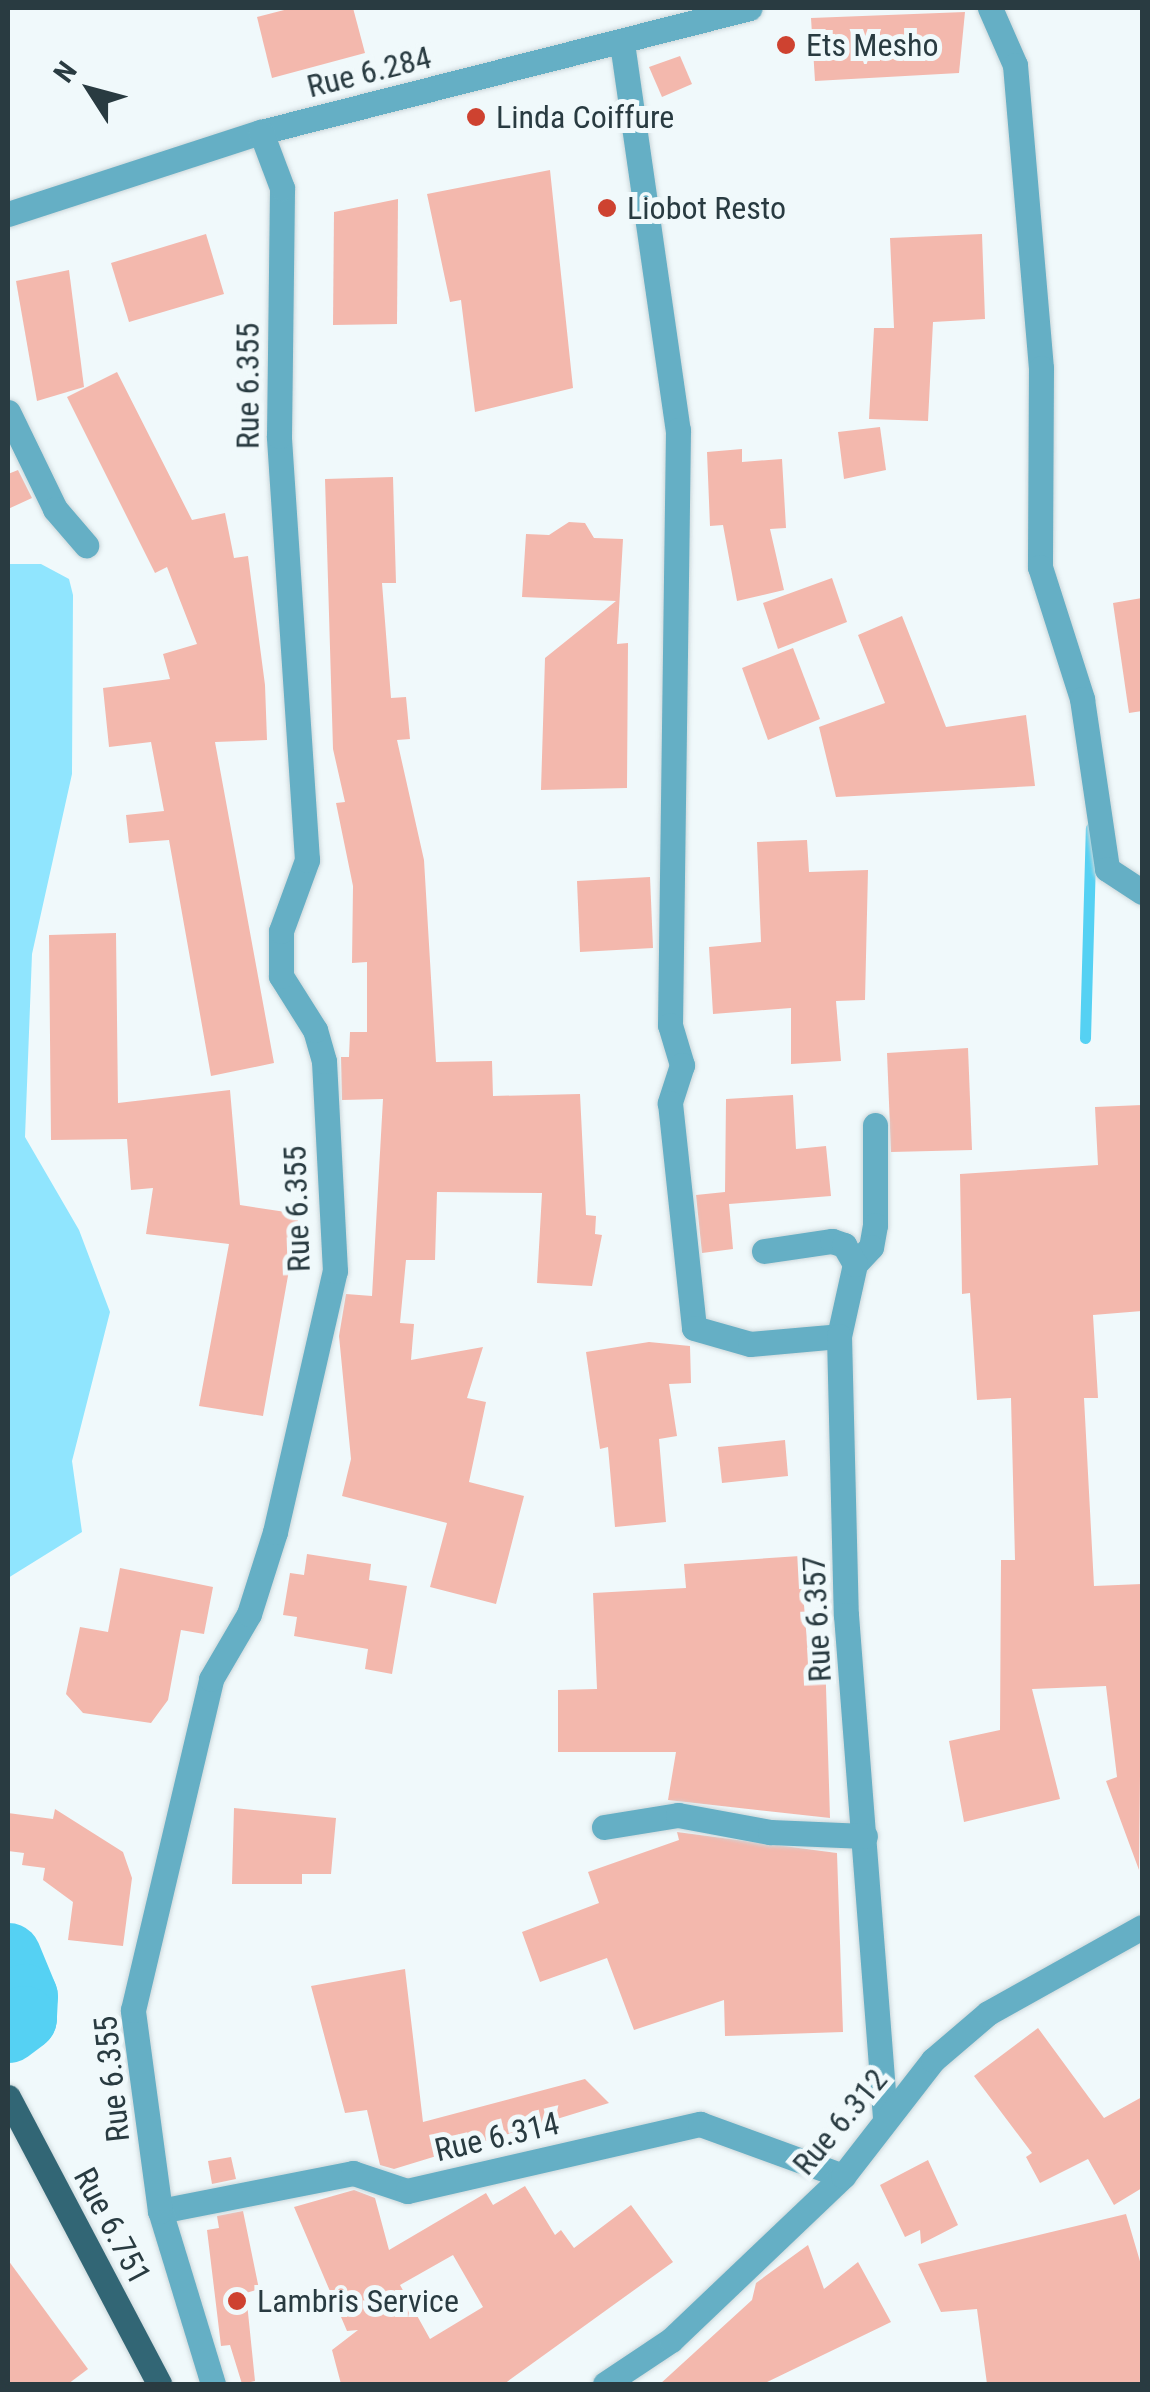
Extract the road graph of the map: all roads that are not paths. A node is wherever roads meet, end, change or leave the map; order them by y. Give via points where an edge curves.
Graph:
1 (750, 8) edge
2 (990, 8) edge
3 (662, 18) edge
4 (622, 43) junction
5 (260, 132) junction
6 (8, 214) edge
7 (8, 412) edge
8 (86, 545) dead end
9 (1142, 892) edge
10 (875, 1125) dead end
11 (764, 1251) dead end
12 (855, 1264) junction
13 (839, 1336) junction
14 (604, 1827) dead end
15 (865, 1836) junction
16 (1142, 1927) edge
17 (8, 2097) edge
18 (886, 2117) junction
19 (844, 2176) junction
20 (160, 2211) junction
21 (159, 2384) edge
22 (213, 2384) edge
23 (605, 2384) edge

1 - 3 street, Rue 6.284
2 - 9 street via 1011,41 1015,64 1043,412 1040,567 1082,699 1107,869
3 - 4 street, Rue 6.284
4 - 5 street, Rue 6.284
4 - 13 street via 678,430 670,1025 682,1065 670,1103 694,1328 750,1344
5 - 6 street, Rue 6.284
5 - 20 street, Rue 6.355 via 282,188 279,436 307,860 281,931 281,976 315,1030 324,1061 336,1271 250,1614 211,1679 132,2010
7 - 8 street via 55,509
10 - 12 street, Rue 6.357 via 875,1225 870,1247
11 - 12 street via 832,1241 844,1245
12 - 13 street, Rue 6.357
13 - 15 street, Rue 6.357 via 846,1615
14 - 15 street via 678,1815 770,1832
15 - 18 street, Rue 6.357
16 - 18 street, Rue 6.312 via 988,2013
17 - 21 main road, Rue 6.751
18 - 19 street, Rue 6.312
19 - 20 street, Rue 6.314 via 700,2124 407,2191 353,2173
19 - 23 street, Rue 6.312 via 671,2340
20 - 22 street, Rue 6.355

